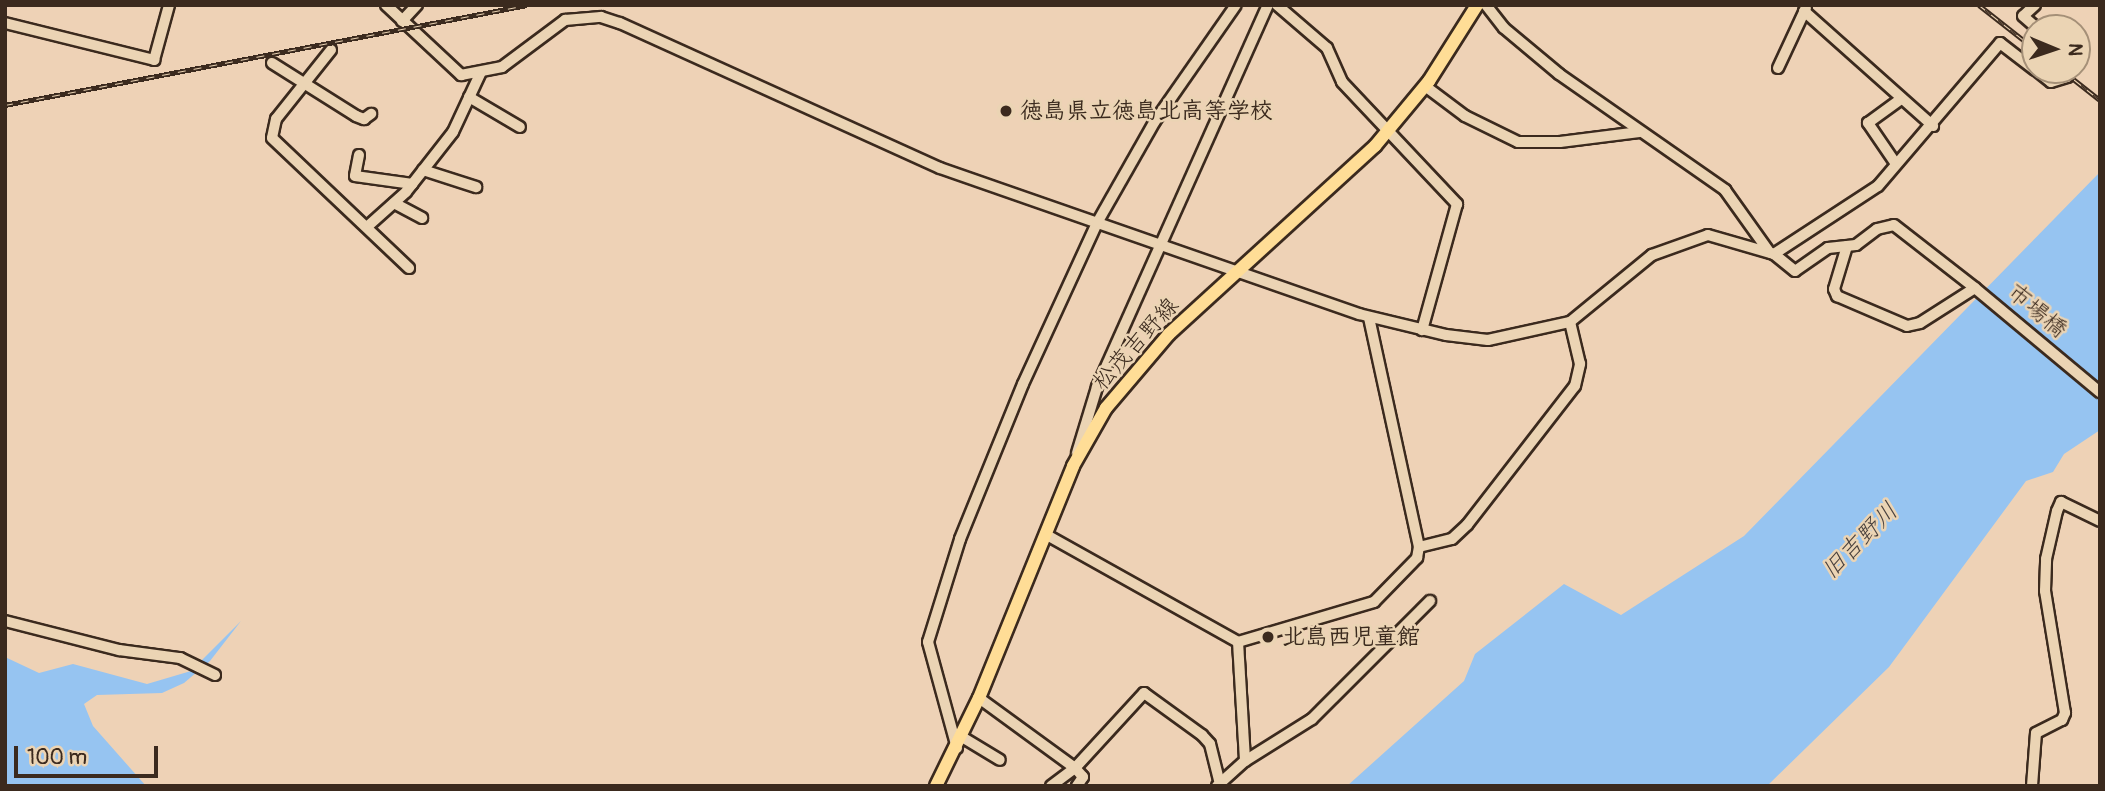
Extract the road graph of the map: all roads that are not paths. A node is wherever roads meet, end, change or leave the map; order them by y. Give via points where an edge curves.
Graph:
1 (169, 5) edge
2 (386, 5) edge
3 (417, 5) edge
4 (1236, 5) edge
5 (1268, 5) edge
6 (1278, 5) edge
7 (1477, 5) edge
8 (1486, 5) edge
9 (1805, 8) edge
10 (402, 21) junction
11 (5, 23) edge
12 (331, 50) dead end
13 (2021, 59) edge
14 (272, 63) dead end
15 (1778, 68) dead end
16 (481, 72) junction
17 (304, 84) junction
18 (1425, 86) junction
19 (469, 97) junction
20 (1902, 99) junction
21 (371, 114) dead end
22 (1933, 125) junction
23 (520, 127) dead end
24 (1390, 129) junction
25 (1639, 132) junction
26 (359, 155) dead end
27 (1896, 164) junction
28 (423, 170) junction
29 (412, 184) junction
30 (477, 187) dead end
31 (394, 203) junction
32 (422, 218) dead end
33 (1097, 223) junction
34 (368, 226) junction
35 (1159, 245) junction
36 (1847, 246) junction
37 (1772, 253) junction
38 (409, 268) dead end
39 (1236, 272) junction
40 (1977, 289) junction
41 (1369, 317) junction
42 (1570, 322) junction
43 (1422, 330) junction
44 (2100, 392) edge
45 (1073, 466) junction
46 (2100, 521) edge
47 (1045, 534) junction
48 (1419, 547) junction
49 (1430, 601) dead end
50 (5, 621) edge
51 (1238, 642) junction
52 (215, 674) dead end
53 (979, 698) junction
54 (959, 743) junction
55 (1000, 760) dead end
56 (1245, 761) junction
57 (1075, 768) junction
58 (1219, 785) edge
59 (936, 786) edge
60 (1051, 786) edge
61 (1077, 786) edge
62 (2032, 786) edge

1 - 11 street via 154,60
2 - 10 street
3 - 10 street
4 - 33 street via 1155,121
5 - 35 street
6 - 24 street via 1327,48 1342,82
7 - 18 main road, 松茂吉野線
8 - 25 street via 1504,28 1559,74
9 - 15 street
9 - 20 street
10 - 16 street via 448,67 461,75
12 - 17 street
13 - 22 street via 2000,43 1963,82 1959,94
14 - 17 street
16 - 19 street
16 - 33 street via 502,67 565,20 601,18 940,168
17 - 21 street via 356,116 364,119
17 - 34 street via 276,120 272,138
18 - 24 main road, 松茂吉野線
18 - 25 street via 1465,116 1518,142
19 - 23 street
19 - 28 street via 453,132
20 - 22 street
20 - 27 street via 1868,123
22 - 27 street
24 - 39 main road, 松茂吉野線
24 - 43 street via 1457,204
25 - 37 street via 1725,190
26 - 29 street via 355,176
27 - 37 street via 1878,186
28 - 29 street
28 - 30 street
29 - 31 street
31 - 32 street
31 - 34 street
33 - 35 street
33 - 54 street via 1001,437 934,610 928,642
34 - 38 street
35 - 39 street
35 - 45 street via 1097,387
36 - 37 street via 1828,248 1796,271
36 - 40 street, 市場橋 via 1894,225
36 - 40 street via 1834,289 1837,296 1893,322 1920,323
37 - 42 street via 1723,237 1684,240 1652,255
39 - 41 street
39 - 45 main road, 松茂吉野線 via 1169,334 1115,397
40 - 44 street, 市場橋
41 - 43 street
41 - 48 street
42 - 43 street via 1488,340
42 - 48 street via 1580,364 1575,386 1467,525 1452,539
45 - 47 main road, 松茂吉野線
46 - 62 street via 2060,502 2046,559 2045,591 2065,713 2062,720 2036,733
47 - 51 street
47 - 53 main road, 松茂吉野線
48 - 51 street via 1417,558 1374,602
49 - 56 street via 1312,719
50 - 52 street via 119,650 180,657
51 - 56 street
53 - 54 main road, 松茂吉野線
53 - 57 street
54 - 55 street
54 - 59 main road, 松茂吉野線
56 - 58 street
57 - 58 street via 1144,693 1210,744
57 - 60 street
57 - 61 street via 1083,777

